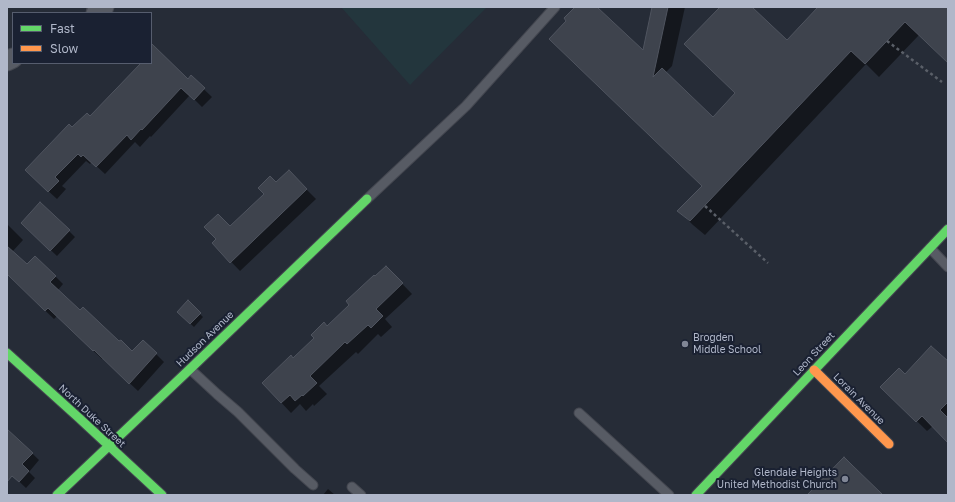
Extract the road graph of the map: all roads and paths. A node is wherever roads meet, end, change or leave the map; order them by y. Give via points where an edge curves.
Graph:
1 (555, 7) edge
2 (887, 41) dead end
3 (942, 82) dead end
4 (366, 199) joint
5 (705, 206) dead end
6 (947, 231) edge
7 (930, 248) junction
8 (768, 263) dead end
9 (948, 267) edge
10 (7, 353) edge
11 (190, 369) junction
12 (814, 370) junction
13 (579, 413) dead end
14 (889, 444) dead end
15 (109, 446) junction
16 (312, 485) dead end
17 (352, 487) dead end
18 (58, 495) edge
19 (162, 495) edge
20 (361, 495) edge
21 (668, 495) edge
22 (696, 495) edge

1 - 4 lane via 466,106
2 - 3 path
4 - 11 main road, Hudson Avenue
5 - 8 path
6 - 7 main road, Leon Street
7 - 9 lane
7 - 12 main road, Leon Street
10 - 15 main road, North Duke Street
11 - 15 main road, Hudson Avenue
11 - 16 lane
12 - 14 main road, Lorain Avenue
12 - 22 main road, Leon Street
13 - 21 lane
15 - 18 main road, Hudson Avenue
15 - 19 main road, North Duke Street
17 - 20 lane

